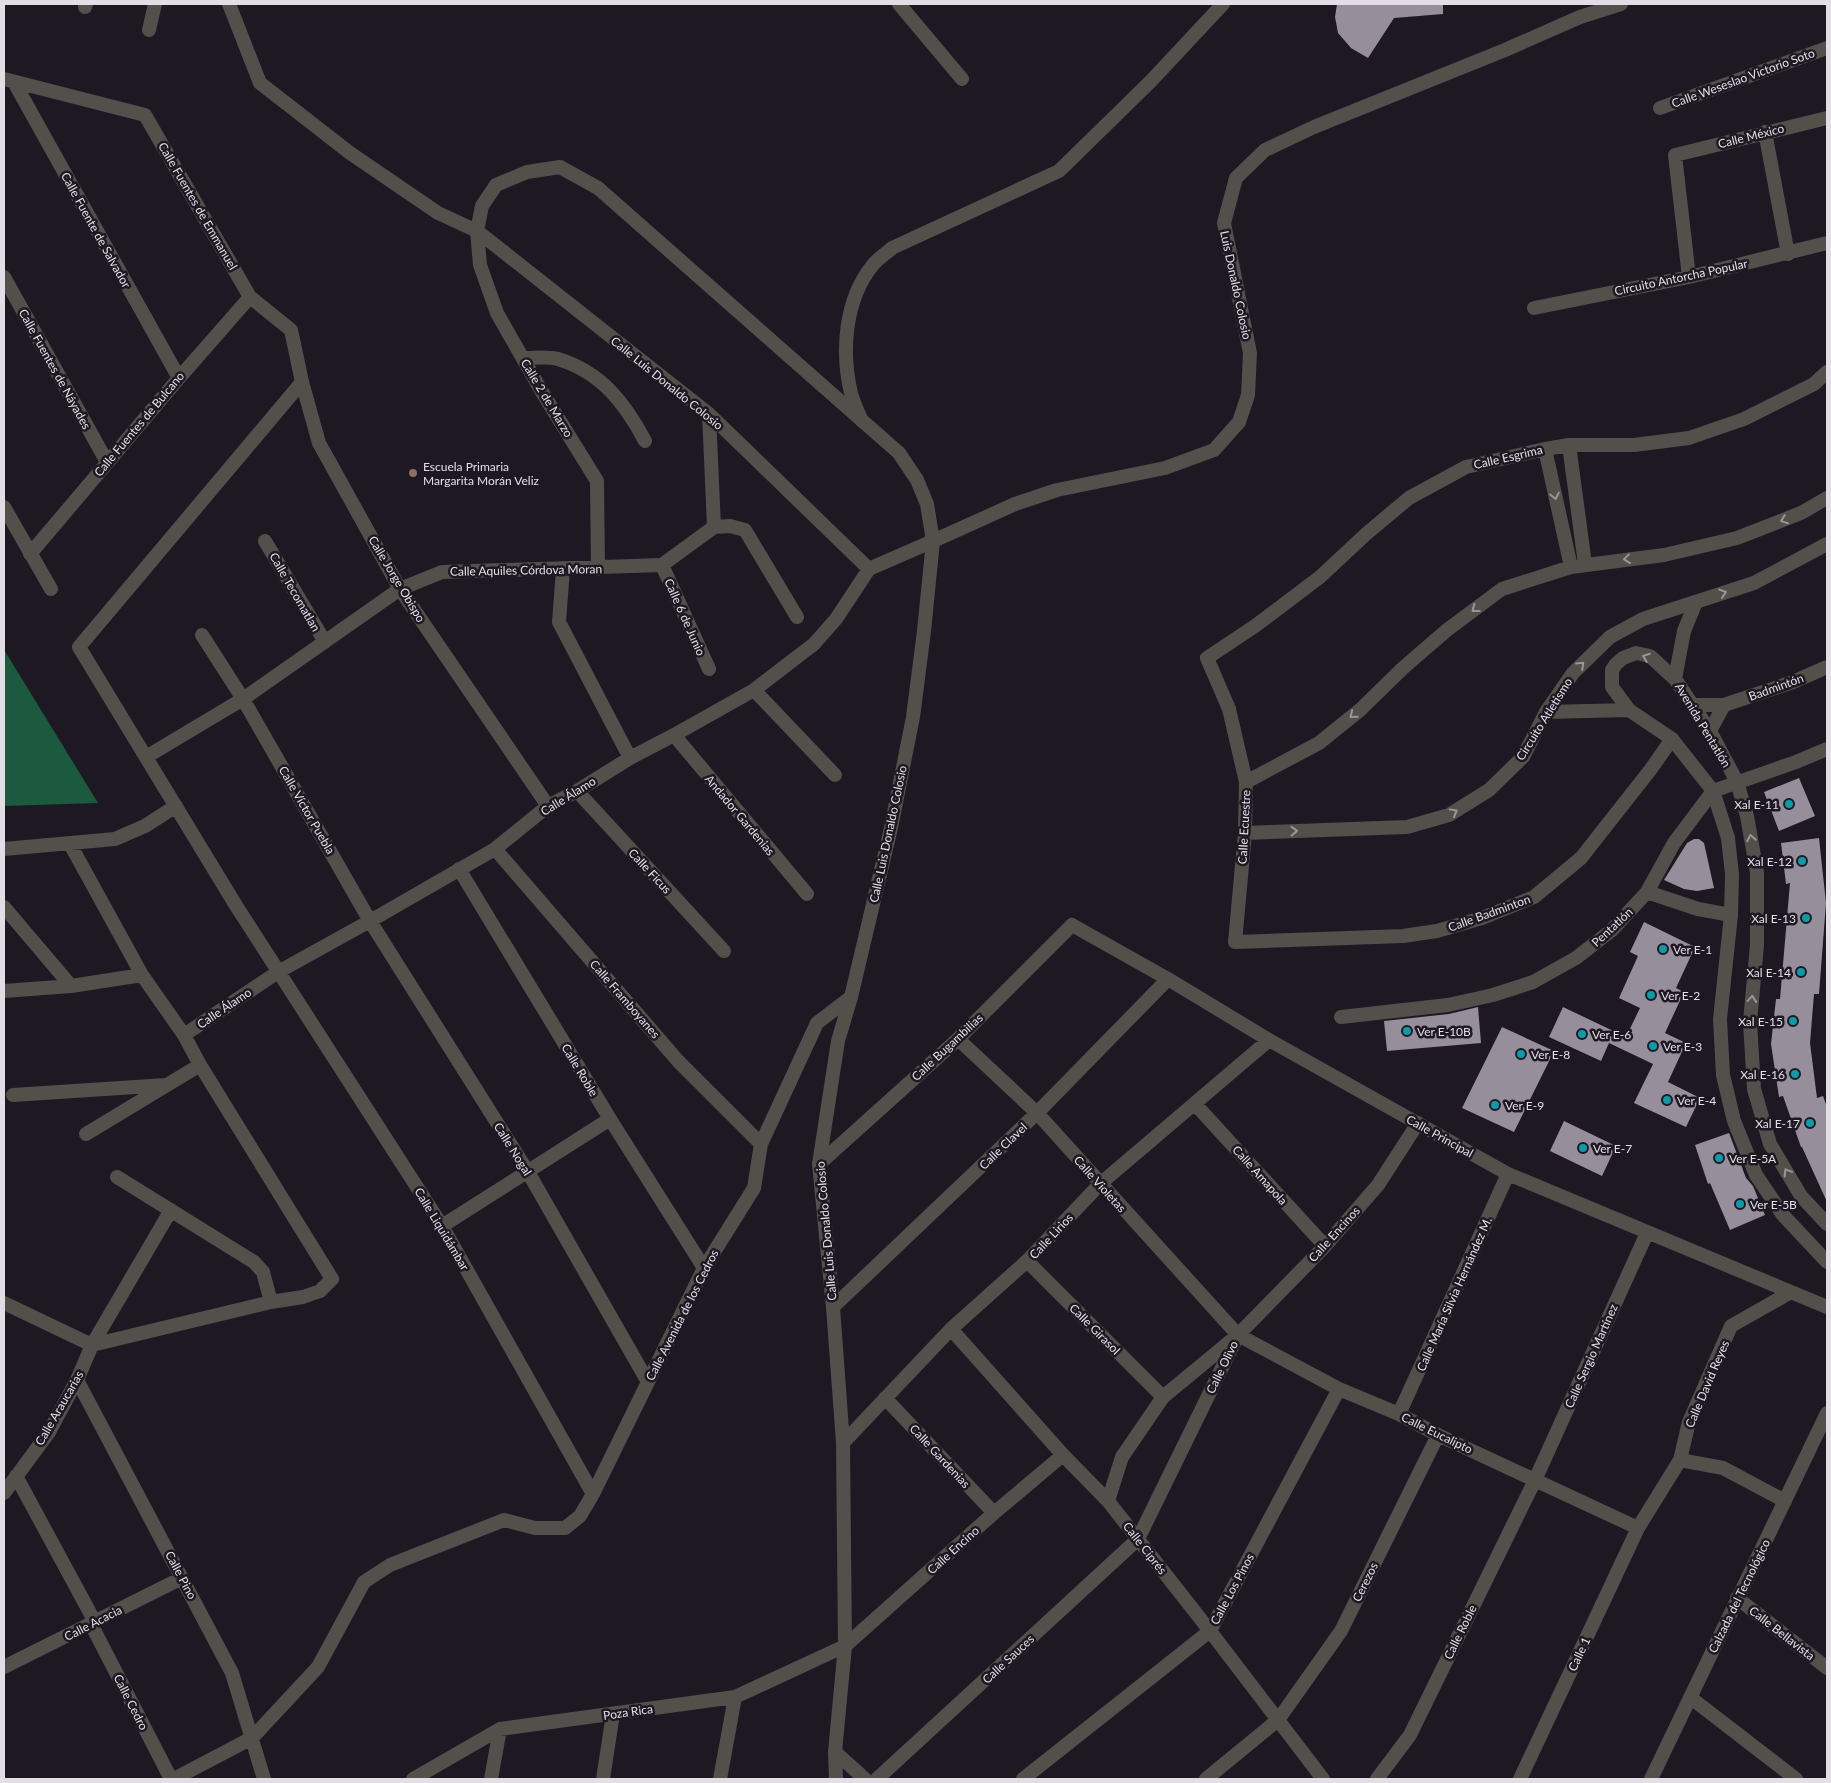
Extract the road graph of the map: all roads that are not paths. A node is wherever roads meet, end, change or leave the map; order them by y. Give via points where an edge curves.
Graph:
1 (155, 4) edge
2 (229, 4) edge
3 (899, 4) edge
4 (1223, 4) edge
5 (1621, 4) edge
6 (149, 30) dead end
7 (1827, 48) edge
8 (962, 79) dead end
9 (9, 81) edge
10 (1660, 108) dead end
11 (1827, 118) edge
12 (1765, 132) junction
13 (477, 231) junction
14 (1827, 243) edge
15 (1788, 254) junction
16 (4, 277) edge
17 (1689, 277) junction
18 (250, 297) junction
19 (1534, 308) dead end
20 (523, 358) junction
21 (1827, 372) edge
22 (179, 378) junction
23 (302, 382) junction
24 (709, 414) junction
25 (862, 422) junction
26 (646, 441) dead end
27 (1568, 446) junction
28 (1545, 449) junction
29 (107, 462) junction
30 (1827, 498) edge
31 (4, 507) edge
32 (714, 527) junction
33 (265, 541) dead end
34 (933, 542) junction
35 (1827, 544) edge
36 (30, 554) junction
37 (1585, 564) junction
38 (662, 565) junction
39 (1571, 567) junction
40 (598, 568) junction
41 (563, 569) junction
42 (869, 569) junction
43 (51, 589) dead end
44 (400, 589) junction
45 (1696, 602) junction
46 (796, 617) dead end
47 (202, 635) dead end
48 (325, 642) junction
49 (1207, 658) joint
50 (1827, 667) edge
51 (709, 669) dead end
52 (1676, 679) junction
53 (754, 690) junction
54 (243, 699) junction
55 (1692, 705) junction
56 (1724, 705) junction
57 (1629, 710) junction
58 (1546, 712) junction
59 (1710, 731) junction
60 (674, 735) junction
61 (1672, 740) junction
62 (1827, 749) edge
63 (146, 757) junction
64 (630, 758) junction
65 (835, 775) dead end
66 (1246, 782) junction
67 (1737, 782) junction
68 (577, 791) junction
69 (1713, 791) junction
70 (176, 806) junction
71 (548, 806) junction
72 (1245, 833) junction
73 (70, 844) junction
74 (4, 849) edge
75 (495, 849) junction
76 (459, 869) junction
77 (1647, 892) junction
78 (807, 894) dead end
79 (4, 907) edge
80 (1731, 915) junction
81 (370, 921) junction
82 (1072, 926) joint
83 (1234, 942) joint
84 (724, 951) dead end
85 (278, 972) junction
86 (142, 975) junction
87 (1168, 979) junction
88 (71, 986) junction
89 (4, 991) edge
90 (851, 997) junction
91 (1341, 1017) dead end
92 (184, 1035) junction
93 (958, 1039) junction
94 (1269, 1040) junction
95 (200, 1065) junction
96 (166, 1086) junction
97 (13, 1095) dead end
98 (1195, 1104) junction
99 (1037, 1114) junction
100 (610, 1119) junction
101 (1418, 1123) junction
102 (86, 1134) dead end
103 (761, 1144) junction
104 (819, 1164) junction
105 (528, 1172) junction
106 (1508, 1174) junction
107 (118, 1177) dead end
108 (1100, 1184) junction
109 (171, 1210) junction
110 (1827, 1224) edge
111 (442, 1226) junction
112 (1647, 1232) junction
113 (1325, 1246) junction
114 (1027, 1261) junction
115 (1827, 1262) edge
116 (704, 1268) junction
117 (1791, 1292) junction
118 (271, 1302) junction
119 (4, 1303) edge
120 (833, 1307) junction
121 (1827, 1307) edge
122 (951, 1329) junction
123 (1238, 1336) junction
124 (92, 1346) junction
125 (77, 1380) junction
126 (648, 1382) junction
127 (1339, 1389) junction
128 (1163, 1397) junction
129 (885, 1398) junction
130 (1827, 1413) edge
131 (1399, 1414) junction
132 (1438, 1435) junction
133 (843, 1443) junction
134 (1064, 1455) junction
135 (1680, 1460) junction
136 (16, 1476) junction
137 (1535, 1480) junction
138 (4, 1494) edge
139 (593, 1494) junction
140 (1108, 1501) junction
141 (1785, 1501) junction
142 (994, 1514) junction
143 (1638, 1528) junction
144 (1138, 1539) junction
145 (182, 1578) junction
146 (1737, 1598) junction
147 (93, 1623) junction
148 (1210, 1630) junction
149 (845, 1646) junction
150 (4, 1667) edge
151 (1827, 1668) edge
152 (734, 1697) junction
153 (1691, 1698) junction
154 (613, 1714) junction
155 (1278, 1720) junction
156 (500, 1729) junction
157 (252, 1738) junction
158 (835, 1752) junction
159 (846, 1763) junction
160 (172, 1779) edge
161 (264, 1779) edge
162 (413, 1779) edge
163 (491, 1779) edge
164 (603, 1779) edge
165 (720, 1779) edge
166 (838, 1779) edge
167 (865, 1779) edge
168 (877, 1779) edge
169 (1022, 1779) edge
170 (1206, 1779) edge
171 (1323, 1779) edge
172 (1377, 1779) edge
173 (1520, 1779) edge
174 (1651, 1779) edge
175 (1796, 1779) edge

1 - 6 street
2 - 13 street, Calle Luis Donaldo Colosio via 260,83 350,153 438,212
3 - 8 street
4 - 25 street via 1151,81 1059,171 892,248 872,266 854,296 848,325 846,362 851,394
5 - 34 street, Luis Donaldo Colosio via 1580,17 1265,150 1236,178 1224,223 1250,352 1248,396 1239,422 1214,450 1165,468 1057,490 1015,504
7 - 10 street, Calle Weseslao Victorio Soto
9 - 18 street, Calle Fuentes de Emmanuel via 145,115
9 - 22 street, Calle Fuente de Salvador
11 - 12 street, Calle México
12 - 15 street
12 - 17 street, Calle México via 1675,155
13 - 20 street, Calle 2 de Marzo via 480,265 498,313
13 - 24 street, Calle Luis Donaldo Colosio
13 - 25 street, Calle 2 de Marzo via 482,206 496,185 528,172 560,167 598,188
14 - 15 street, Circuito Antorcha Popular
15 - 17 street, Circuito Antorcha Popular
16 - 29 street, Calle Fuentes de Náyades
17 - 19 street, Circuito Antorcha Popular
18 - 22 street, Calle Fuentes de Bulcano
18 - 23 street, Calle Jorge Obispo via 291,330
20 - 26 street via 556,358 585,370 617,396
20 - 40 street, Calle 2 de Marzo via 597,480
21 - 27 street, Calle Esgrima via 1814,384 1744,419 1689,438
22 - 29 street, Calle Fuentes de Bulcano
23 - 44 street, Calle Jorge Obispo via 319,443
23 - 63 street, Calle Liquidámbar via 79,647
24 - 32 street
24 - 42 street, Calle Luis Donaldo Colosio
25 - 34 street, Calle Luis Donaldo Colosio via 899,453 917,480 927,504
27 - 28 street, Calle Esgrima
27 - 37 street
28 -> 39 street
28 - 49 street, Calle Esgrima via 1466,467 1409,498 1320,577
29 - 36 street, Calle Fuentes de Bulcano
30 -> 37 street via 1801,514 1737,538 1664,555
31 - 36 street
32 - 38 street
32 - 46 street via 730,526 745,530
33 - 48 street, Calle Tecomatlan
34 - 42 street
34 - 90 street, Calle Luis Donaldo Colosio via 913,717 891,828
45 -> 35 street, Circuito Atletismo via 1754,583
36 - 43 street
37 - 39 street
38 - 40 street, Calle Aquiles Córdova Moran
38 - 51 street, Calle 6 de Junio
39 -> 66 street via 1502,589 1447,630 1360,710 1318,743
40 - 41 street, Calle Aquiles Córdova Moran
41 - 44 street, Calle Aquiles Córdova Moran via 442,572
41 - 64 street via 559,622
42 - 53 street, Calle Álamo via 836,619 814,644
44 - 48 street, Calle Aquiles Córdova Moran
44 - 71 street, Calle Jorge Obispo
45 - 52 street via 1684,631
58 -> 45 street, Circuito Atletismo via 1573,673 1610,637 1643,619
47 - 54 street, Calle Víctor Puebla
48 - 54 street, Calle Aquiles Córdova Moran
49 - 66 street, Calle Ecuestre via 1229,709
50 - 56 street, Badmintón
52 - 55 street, Avenida Pentatlón
52 -> 57 street, Avenida Pentatlón via 1650,656 1636,653 1624,658 1616,664 1611,677 1612,687
53 - 60 street, Calle Álamo
53 - 65 street
54 - 63 street, Calle Aquiles Córdova Moran
54 - 81 street, Calle Víctor Puebla
55 - 56 street, Badmintón
55 - 59 street, Avenida Pentatlón
56 - 59 street
57 - 58 street
57 - 61 street, Avenida Pentatlón
72 -> 58 street, Circuito Atletismo via 1407,826 1449,815 1489,790 1523,757
59 - 67 street, Avenida Pentatlón
60 - 64 street, Calle Álamo
60 - 78 street, Andador Gardenias
61 - 69 street, Avenida Pentatlón
61 - 83 street, Calle Badminton via 1581,858 1534,897 1482,918 1404,936
62 - 67 street
63 - 70 street, Calle Liquidámbar
64 - 68 street, Calle Álamo
66 - 72 street, Calle Ecuestre
67 - 69 street
110 -> 67 street, Avenida Pentatlón via 1802,1196 1770,1144 1754,1089 1750,1022 1757,945 1757,874 1747,816
68 - 71 street, Calle Álamo
68 - 84 street, Calle Ficus
69 - 77 street, Pentatlón via 1674,843
69 - 80 street, Avenida Pentatlón via 1728,838 1732,874
70 - 73 street via 145,826 115,839
70 - 85 street, Calle Liquidámbar
71 - 75 street, Calle Álamo
72 - 83 street, Calle Ecuestre
73 - 74 street
73 - 86 street
75 - 76 street, Calle Álamo
75 - 103 street, Calle Framboyanes via 678,1060
76 - 81 street, Calle Álamo
76 - 100 street, Calle Roble
77 - 80 street via 1698,909
77 - 91 street, Pentatlón via 1612,930 1576,958 1533,982 1493,996 1448,1005
79 - 88 street
80 - 115 street, Avenida Pentatlón via 1720,1019 1723,1075 1734,1122 1756,1175 1783,1215
81 - 85 street, Calle Álamo
81 - 105 street, Calle Nogal
82 - 87 street, Calle Principal
82 - 93 street, Calle Bugambilias
85 - 92 street, Calle Álamo
85 - 111 street, Calle Liquidámbar
86 - 88 street
86 - 92 street
87 - 94 street, Calle Principal
87 - 99 street, Calle Clavel
88 - 89 street
90 - 103 street, Calle Avenida de los Cedros via 817,1023
90 - 104 street, Calle Luis Donaldo Colosio via 838,1041
92 - 95 street
93 - 99 street, Calle Violetas
93 - 104 street, Calle Bugambilias
94 - 98 street, Calle Lirios
94 - 101 street, Calle Principal
95 - 96 street
95 - 118 street via 332,1279 320,1291
96 - 97 street
96 - 102 street
98 - 108 street, Calle Lirios
98 - 113 street, Calle Amapola
99 - 108 street, Calle Violetas
99 - 120 street, Calle Clavel
100 - 105 street
100 - 116 street, Calle Roble
101 - 106 street, Calle Principal
101 - 113 street, Calle Encinos via 1378,1185
103 - 116 street, Calle Avenida de los Cedros via 754,1188
104 - 120 street, Calle Luis Donaldo Colosio
105 - 111 street
105 - 126 street, Calle Nogal
106 - 112 street, Calle Principal
106 - 131 street, Calle María Silvia Hernández M.
107 - 109 street
108 - 114 street, Calle Lirios
108 - 123 street, Calle Violetas
109 - 118 street via 254,1262 263,1272
109 - 124 street, Calle Araucarias
111 - 139 street, Calle Liquidámbar
112 - 117 street, Calle Principal
112 - 137 street, Calle Sergio Martínez
113 - 123 street, Calle Encinos
114 - 122 street, Calle Lirios
114 - 128 street, Calle Girasol
116 - 126 street, Calle Avenida de los Cedros
117 - 121 street, Calle Principal
117 - 135 street, Calle David Reyes via 1731,1326 1690,1422
118 - 124 street
119 - 124 street
120 - 133 street, Calle Luis Donaldo Colosio
122 - 129 street, Calle Lirios
122 - 134 street, Calle Ciprés
123 - 127 street, Calle Eucalipto
123 - 128 street, Calle Olivo
123 - 144 street, Calle Olivo
124 - 125 street, Calle Araucarias
125 - 136 street, Calle Araucarias via 49,1432
125 - 145 street, Calle Pino
126 - 139 street, Calle Avenida de los Cedros
127 - 131 street, Calle Eucalipto
127 - 148 street, Calle Los Pinos
128 - 140 street, Calle Olivo via 1122,1457
129 - 133 street, Calle Lirios
129 - 142 street, Calle Gardenias
130 - 141 street, Calzada del Tecnológico
131 - 132 street, Calle Eucalipto
132 - 137 street, Calle Eucalipto
132 - 155 street, Cerezos via 1341,1630
133 - 149 street, Calle Luis Donaldo Colosio
134 - 140 street, Calle Ciprés
134 - 142 street, Calle Encino
135 - 141 street via 1722,1468
135 - 143 street, Calle David Reyes
136 - 138 street, Calle Araucarias
136 - 147 street, Calle Cedro
137 - 143 street, Calle Eucalipto
137 - 172 street, Calle Roble via 1410,1735
139 - 157 street, Calle Avenida de los Cedros via 580,1516 565,1528 535,1528 504,1520 390,1565 364,1582 318,1667
140 - 144 street, Calle Ciprés
141 - 146 street, Calzada del Tecnológico
142 - 149 street, Calle Encino
143 - 173 street, Calle 1
144 - 148 street, Calle Ciprés
144 - 168 street, Calle Sauces
145 - 147 street, Calle Acacia
145 - 157 street, Calle Pino via 232,1673
146 - 151 street, Calle Bellavista
146 - 153 street, Calzada del Tecnológico
147 - 150 street, Calle Acacia
147 - 160 street, Calle Cedro
148 - 155 street, Calle Ciprés
148 - 169 street, Calle Los Pinos
149 - 152 street, Poza Rica
149 - 158 street, Calle Luis Donaldo Colosio
152 - 154 street, Poza Rica
152 - 165 street
153 - 174 street, Calzada del Tecnológico
153 - 175 street
154 - 156 street, Poza Rica
154 - 164 street
155 - 170 street, Cerezos
155 - 171 street, Calle Ciprés
156 - 162 street, Poza Rica
156 - 163 street
157 - 160 street
157 - 161 street, Calle Pino
158 - 159 street
158 - 166 street, Calle Luis Donaldo Colosio
159 - 166 street
159 - 167 street

